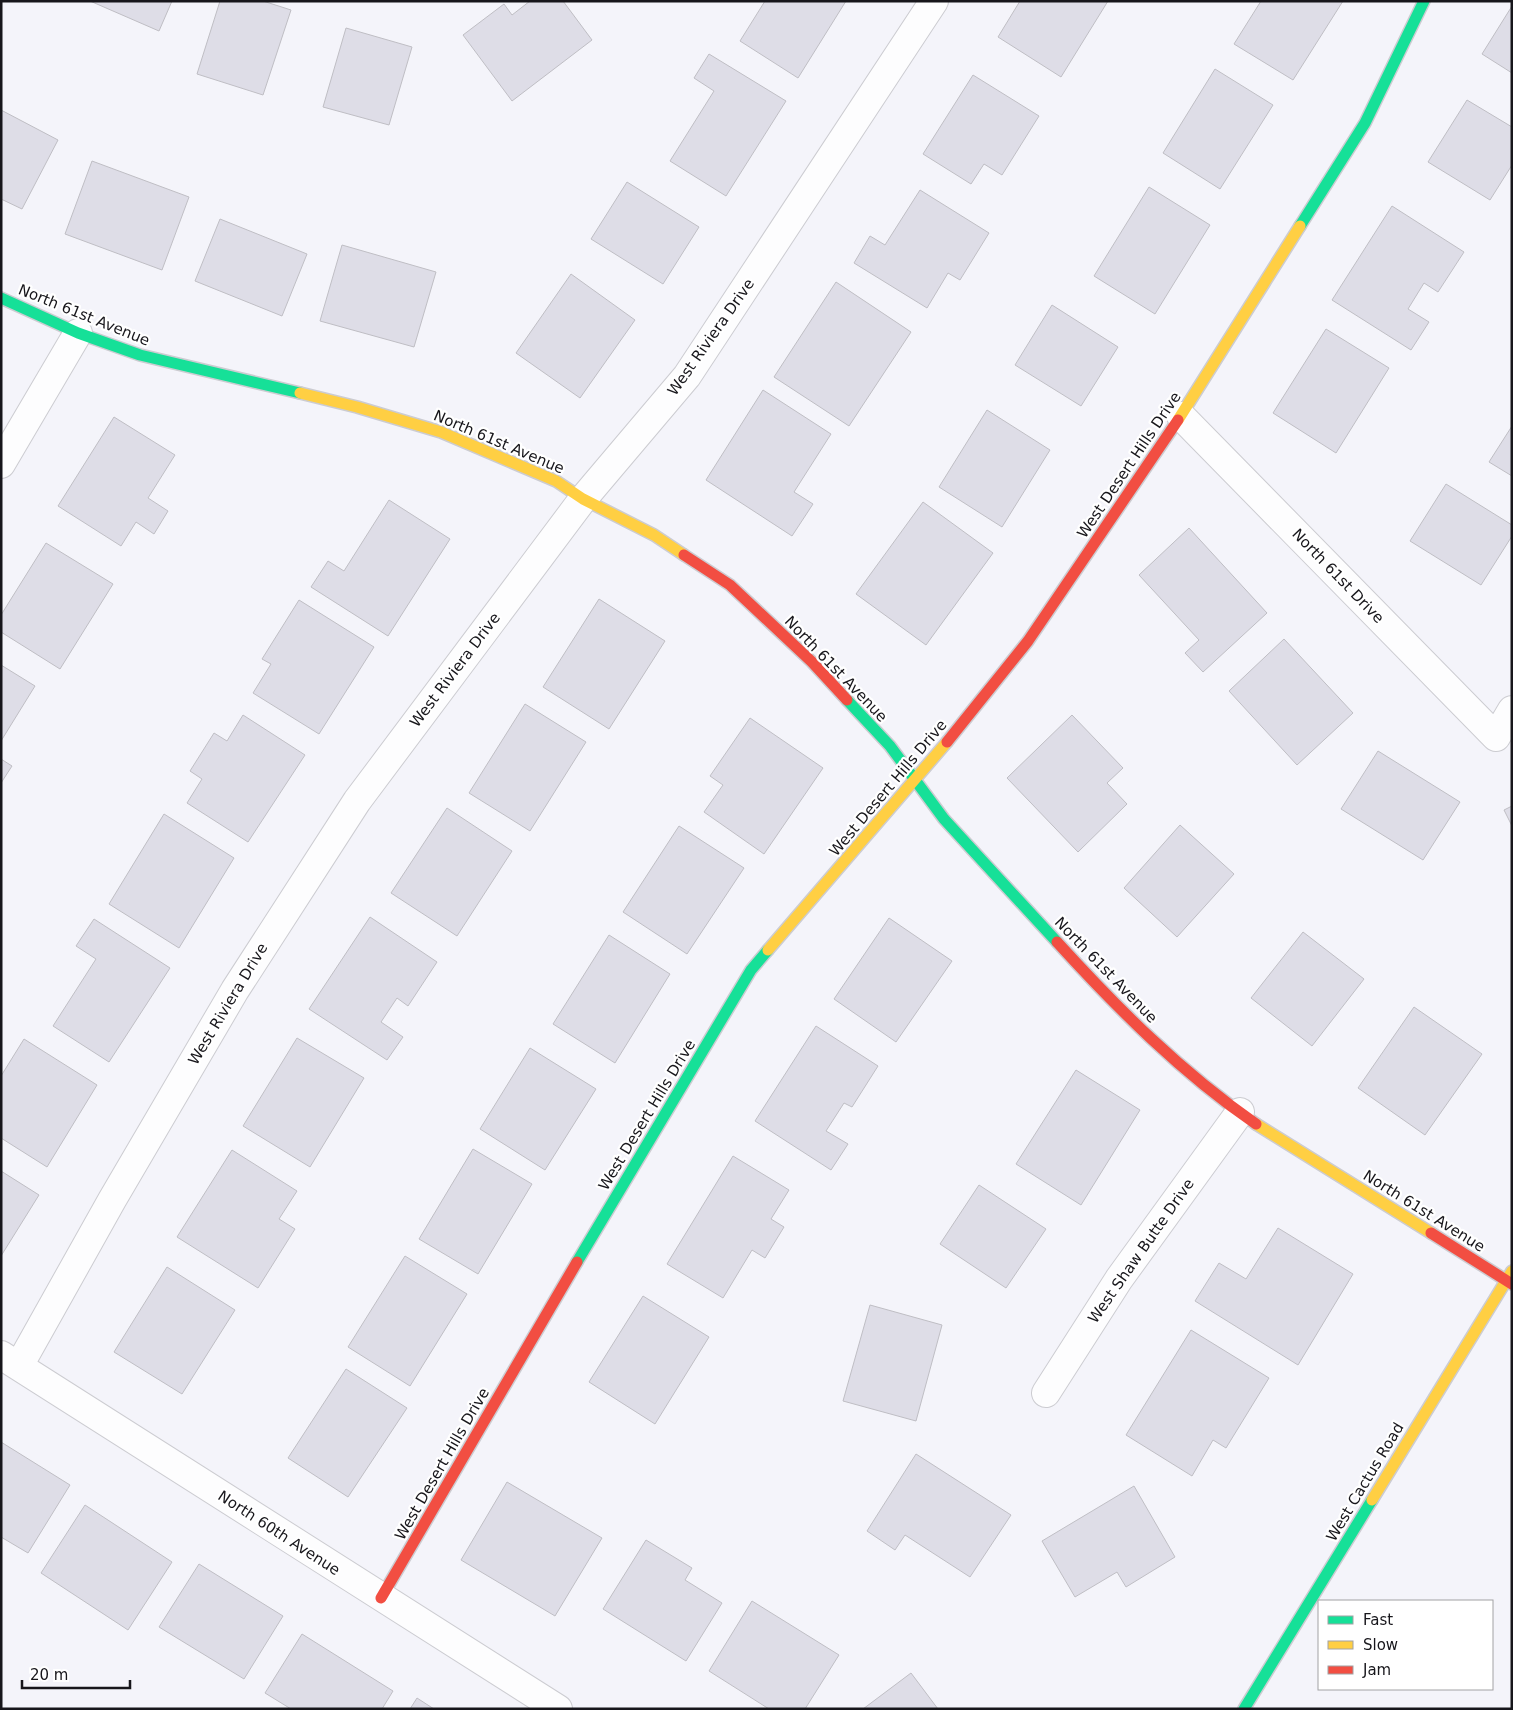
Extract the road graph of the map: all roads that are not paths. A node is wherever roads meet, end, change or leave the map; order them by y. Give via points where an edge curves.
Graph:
1 (934, 1) edge
2 (1424, 1) edge
3 (1, 298) edge
4 (78, 332) junction
5 (1181, 416) junction
6 (1, 464) edge
7 (583, 499) junction
8 (1512, 710) edge
9 (916, 780) junction
10 (1240, 1112) junction
11 (1510, 1278) edge
12 (10, 1361) edge
13 (1046, 1393) dead end
14 (381, 1598) junction
15 (558, 1709) edge
16 (1244, 1709) edge

1 - 7 street, West Riviera Drive via 687,376
2 - 5 street, West Desert Hills Drive via 1365,123
3 - 4 street, North 61st Avenue
4 - 6 street
4 - 7 street, North 61st Avenue via 140,355 357,407 441,432 556,481
5 - 8 street, North 61st Drive via 1496,736
5 - 9 street, West Desert Hills Drive via 1028,641
7 - 9 street, North 61st Avenue via 654,535 730,585 812,662 890,746
7 - 12 street, West Riviera Drive via 352,809 230,998 112,1200
9 - 10 street, North 61st Avenue via 944,819 1111,1001 1170,1057
9 - 14 street, West Desert Hills Drive via 751,970
10 - 11 street, North 61st Avenue
10 - 13 street, West Shaw Butte Drive via 1119,1279
11 - 16 street, West Cactus Road
12 - 14 street, North 60th Avenue
14 - 15 street, North 60th Avenue

